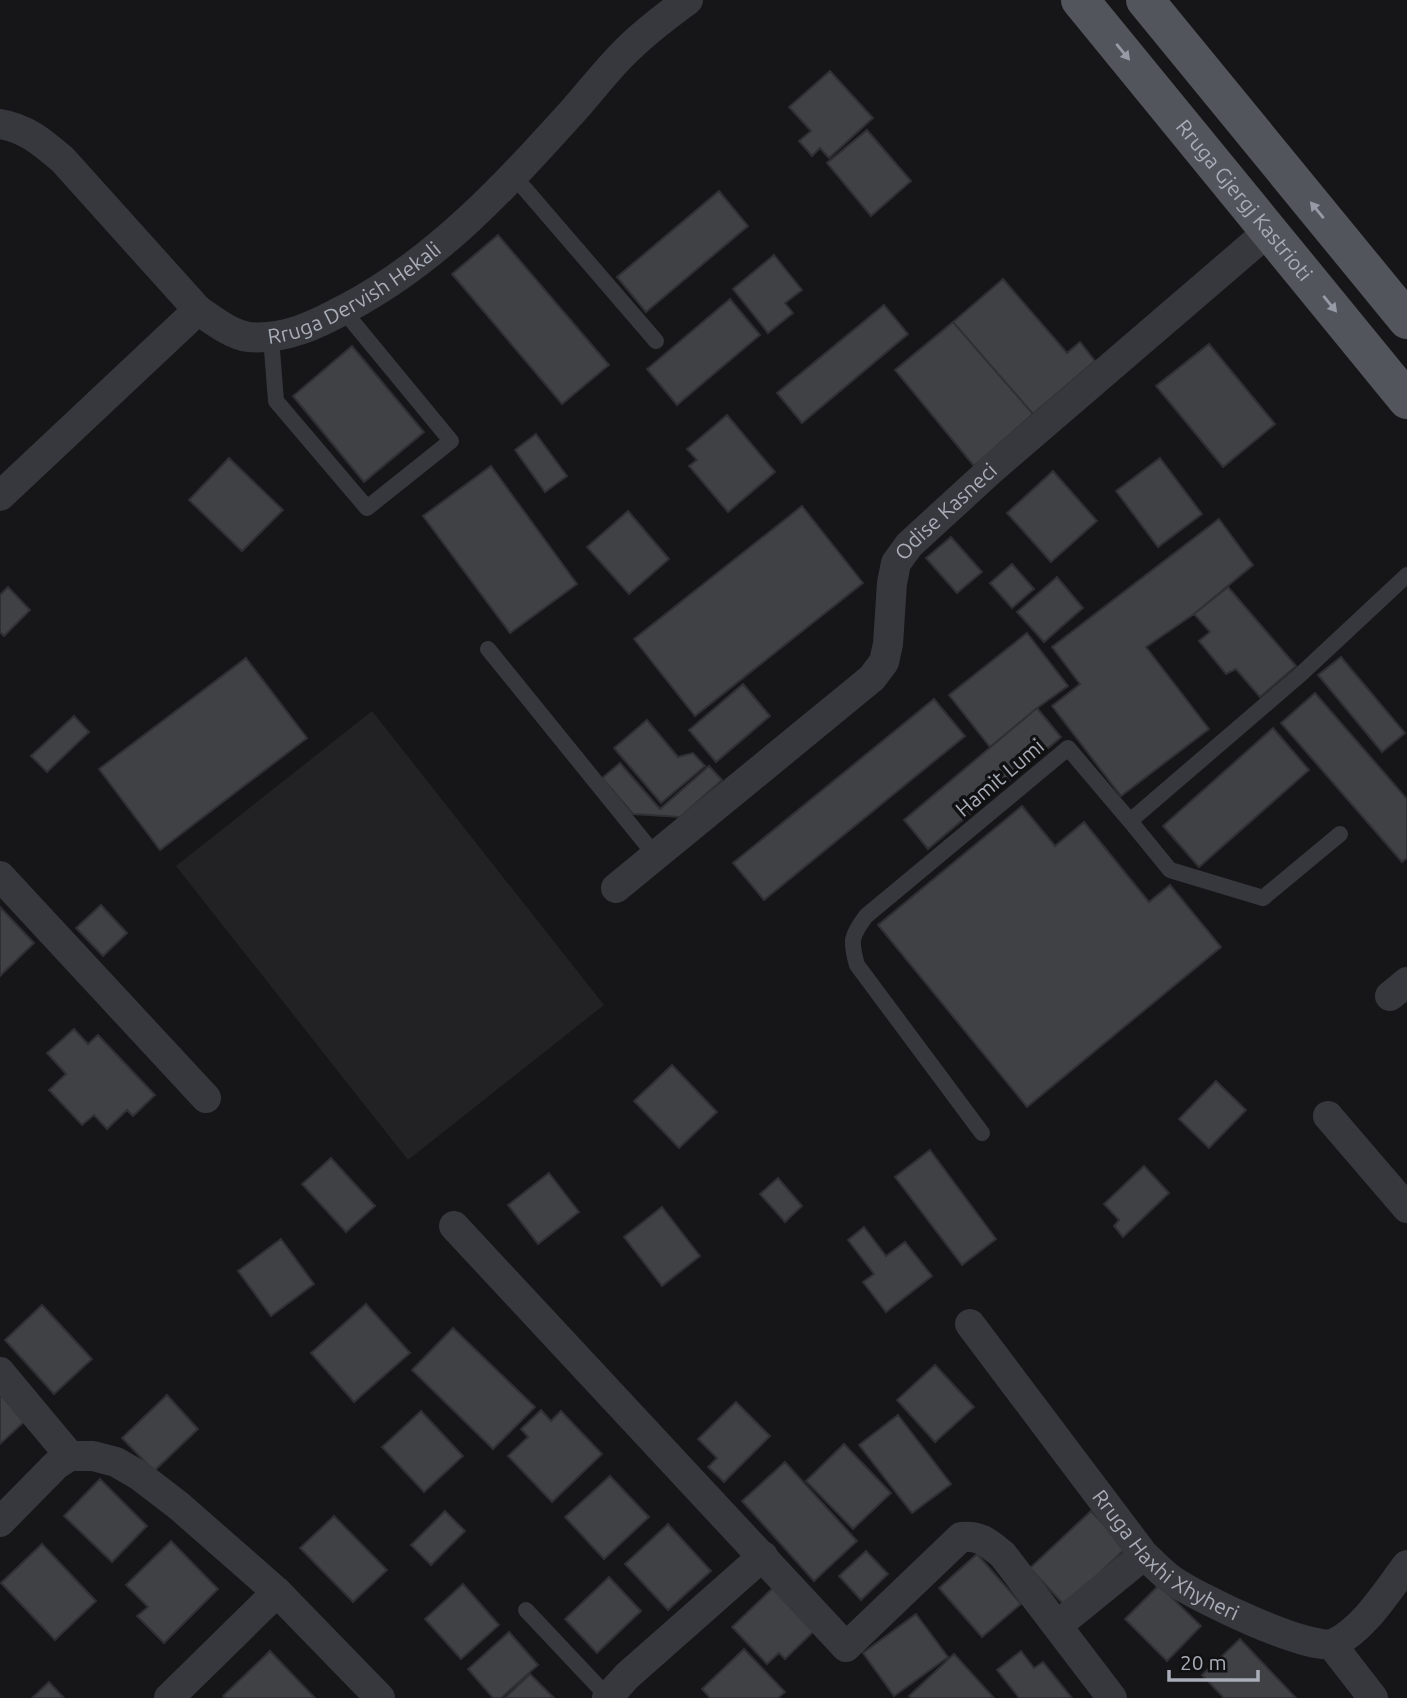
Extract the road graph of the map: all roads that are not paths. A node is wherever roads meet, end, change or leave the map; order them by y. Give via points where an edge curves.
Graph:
1 (688, 0) edge
2 (1080, 0) edge
3 (1145, 0) edge
4 (0, 124) edge
5 (513, 175) junction
6 (1270, 230) junction
7 (198, 310) junction
8 (343, 310) junction
9 (1407, 320) edge
10 (271, 337) junction
11 (656, 341) dead end
12 (1407, 400) edge
13 (0, 496) edge
14 (1407, 575) edge
15 (488, 649) dead end
16 (1130, 821) junction
17 (1340, 834) dead end
18 (655, 855) junction
19 (0, 876) edge
20 (616, 888) dead end
21 (206, 1098) dead end
22 (1328, 1116) dead end
23 (982, 1133) dead end
24 (1407, 1208) edge
25 (454, 1226) dead end
26 (970, 1324) dead end
27 (0, 1372) edge
28 (70, 1456) junction
29 (0, 1522) edge
30 (1144, 1555) junction
31 (763, 1556) junction
32 (1407, 1565) edge
33 (277, 1592) junction
34 (526, 1610) dead end
35 (1058, 1625) junction
36 (1332, 1645) junction
37 (1104, 1695) edge
38 (607, 1697) edge
39 (169, 1698) edge
40 (380, 1698) edge
41 (1373, 1698) edge

1 - 5 street, Rruga Dervish Hekali via 624,52
2 -> 6 main road, Rruga Gjergj Kastrioti
9 -> 3 main road
4 - 7 street, Rruga Dervish Hekali via 38,138 63,160
5 - 8 street, Rruga Dervish Hekali via 433,253 378,292
5 - 11 lane
6 -> 12 main road, Rruga Gjergj Kastrioti
6 - 18 street, Odise Kasneci via 909,545 897,563 892,583 884,662 872,678
7 - 10 street, Rruga Dervish Hekali via 247,337
7 - 13 street
8 - 10 street, Rruga Dervish Hekali
8 - 10 lane via 451,442 367,508 276,401
14 - 16 lane via 1301,674
15 - 18 lane
16 - 17 lane via 1170,870 1263,898
16 - 23 lane, Hamit Lumi via 1068,748 866,916 853,934 857,965
18 - 20 street, Odise Kasneci
19 - 21 street
22 - 24 street
25 - 31 street
26 - 30 street, Rruga Haxhi Xhyheri
27 - 28 street
28 - 29 street
28 - 33 street via 116,1462 140,1476
30 - 35 street
30 - 36 street, Rruga Haxhi Xhyheri via 1173,1581 1213,1603 1302,1642
31 - 35 street via 846,1647 961,1537 974,1536 1003,1555
31 - 38 street
32 - 36 street via 1351,1633
33 - 39 street
33 - 40 street
34 - 38 lane
35 - 37 street
36 - 41 street

